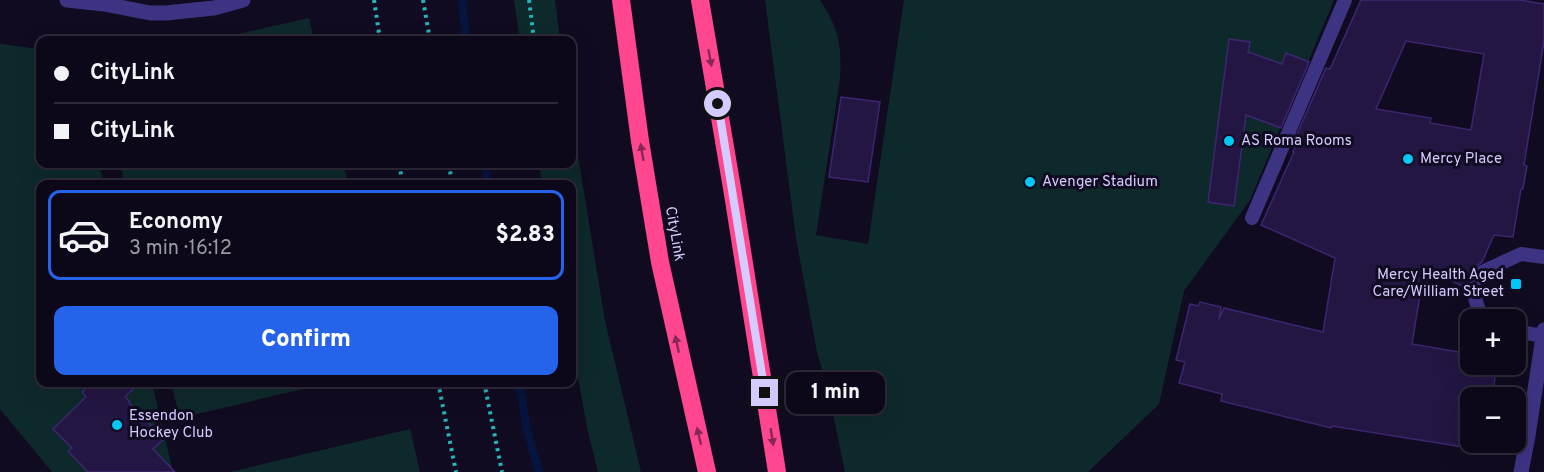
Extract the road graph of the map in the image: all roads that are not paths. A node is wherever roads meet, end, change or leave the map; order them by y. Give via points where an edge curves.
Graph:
1 (67, 0) edge
2 (243, 0) edge
3 (621, 0) edge
4 (700, 0) edge
5 (1346, 0) edge
6 (1252, 218) dead end
7 (1544, 257) edge
8 (1478, 309) edge
9 (1526, 332) edge
10 (1544, 333) edge
11 (707, 472) edge
12 (777, 472) edge
13 (1521, 472) edge

1 - 2 street via 166,13 214,8
11 -> 3 highway, CityLink via 660,262
4 -> 12 highway
5 - 6 lane
7 - 8 lane via 1521,254 1482,272 1476,283
9 - 10 lane
10 - 13 street

